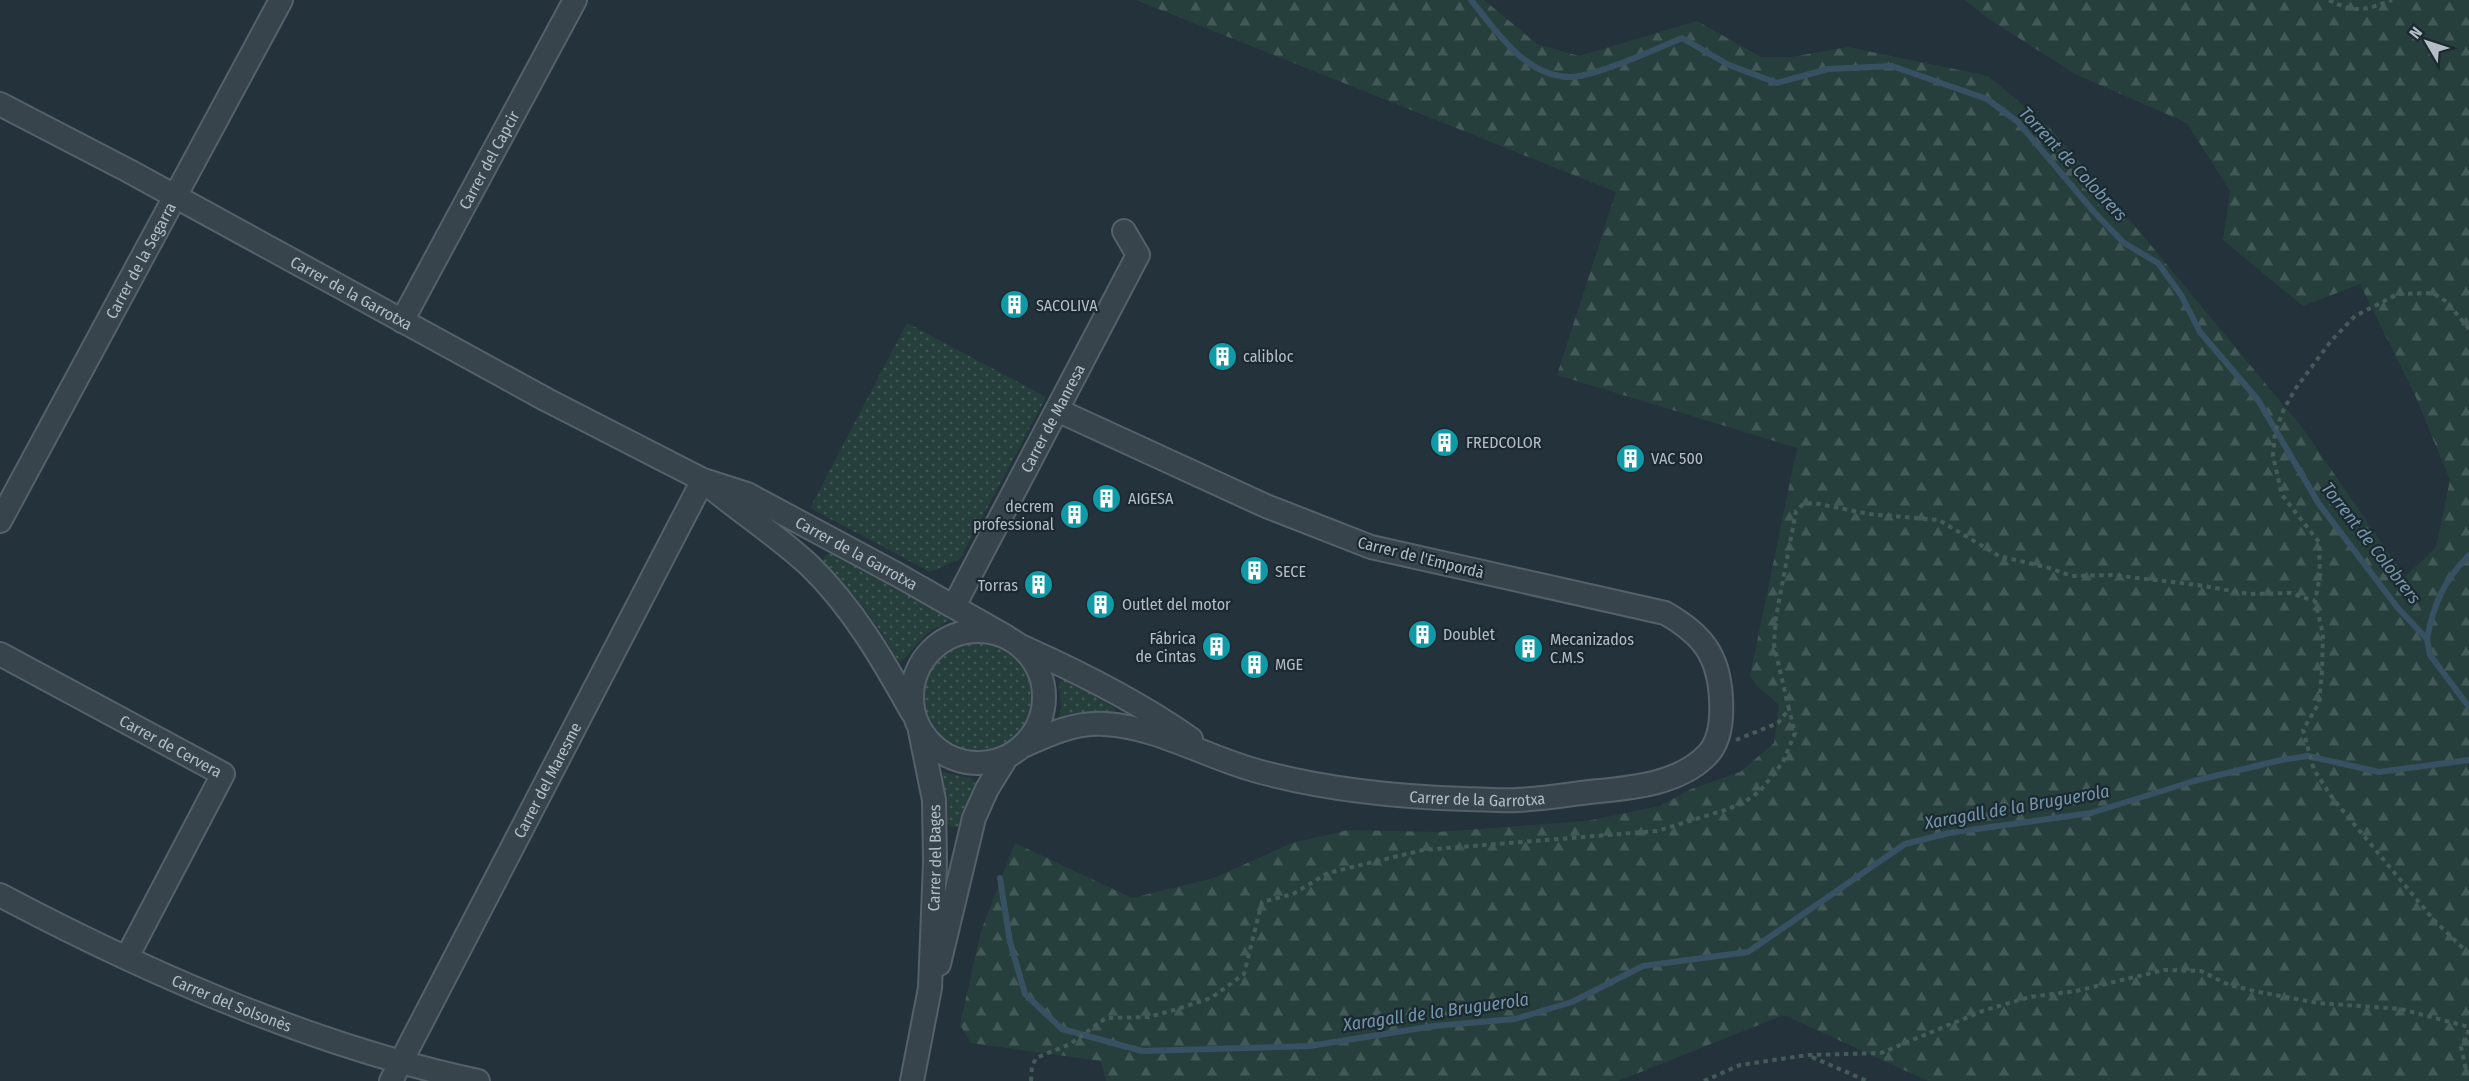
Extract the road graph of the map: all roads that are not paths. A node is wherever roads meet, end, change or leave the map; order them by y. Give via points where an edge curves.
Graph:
1 (281, 0) edge
2 (575, 0) edge
3 (0, 104) edge
4 (174, 196) junction
5 (1124, 231) dead end
6 (402, 321) junction
7 (1057, 410) junction
8 (703, 480) junction
9 (0, 520) edge
10 (954, 606) junction
11 (1013, 641) junction
12 (0, 654) edge
13 (917, 723) junction
14 (1714, 742) joint
15 (1015, 752) junction
16 (1219, 759) junction
17 (0, 895) edge
18 (127, 957) junction
19 (930, 988) junction
20 (402, 1061) junction
21 (391, 1081) edge
22 (478, 1081) edge
23 (912, 1081) edge

1 - 4 street, Carrer de la Segarra
2 - 6 street, Carrer del Capcir
3 - 4 street, Carrer de la Garrotxa
4 - 6 street, Carrer de la Garrotxa
4 - 9 street, Carrer de la Segarra
5 - 7 street, Carrer de Manresa via 1138,255
6 - 8 street, Carrer de la Garrotxa
7 - 10 street, Carrer de Manresa
7 - 14 street, Carrer de l'Empordà via 1266,506 1371,548 1665,613 1697,634 1716,666 1721,698
8 - 10 street, Carrer de la Garrotxa via 747,494
8 - 13 street, Carrer de la Garrotxa via 811,567 837,595 875,647
8 - 20 street, Carrer del Maresme
10 - 11 street, Carrer de la Garrotxa
11 - 13 street via 987,631 968,631 934,647 914,678 912,697
11 - 15 street via 1034,660 1045,695 1043,714 1035,732
11 - 16 street, Carrer de la Garrotxa via 1162,718
12 - 18 street, Carrer de Cervera via 223,774
13 - 15 street via 930,743 957,761 990,763
13 - 19 street, Carrer del Bages via 934,800 936,833
14 - 16 street, Carrer de la Garrotxa via 1685,772 1654,782 1516,800 1417,798 1327,787
15 - 16 street, Carrer de la Garrotxa via 1054,731 1104,724 1154,734
15 - 19 street, Carrer del Bages via 987,789 974,818 943,952
17 - 18 street, Carrer del Solsonès
18 - 20 street, Carrer del Solsonès via 239,1006
19 - 23 street, Carrer del Bages
20 - 21 street, Carrer del Maresme
20 - 22 street, Carrer del Solsonès

